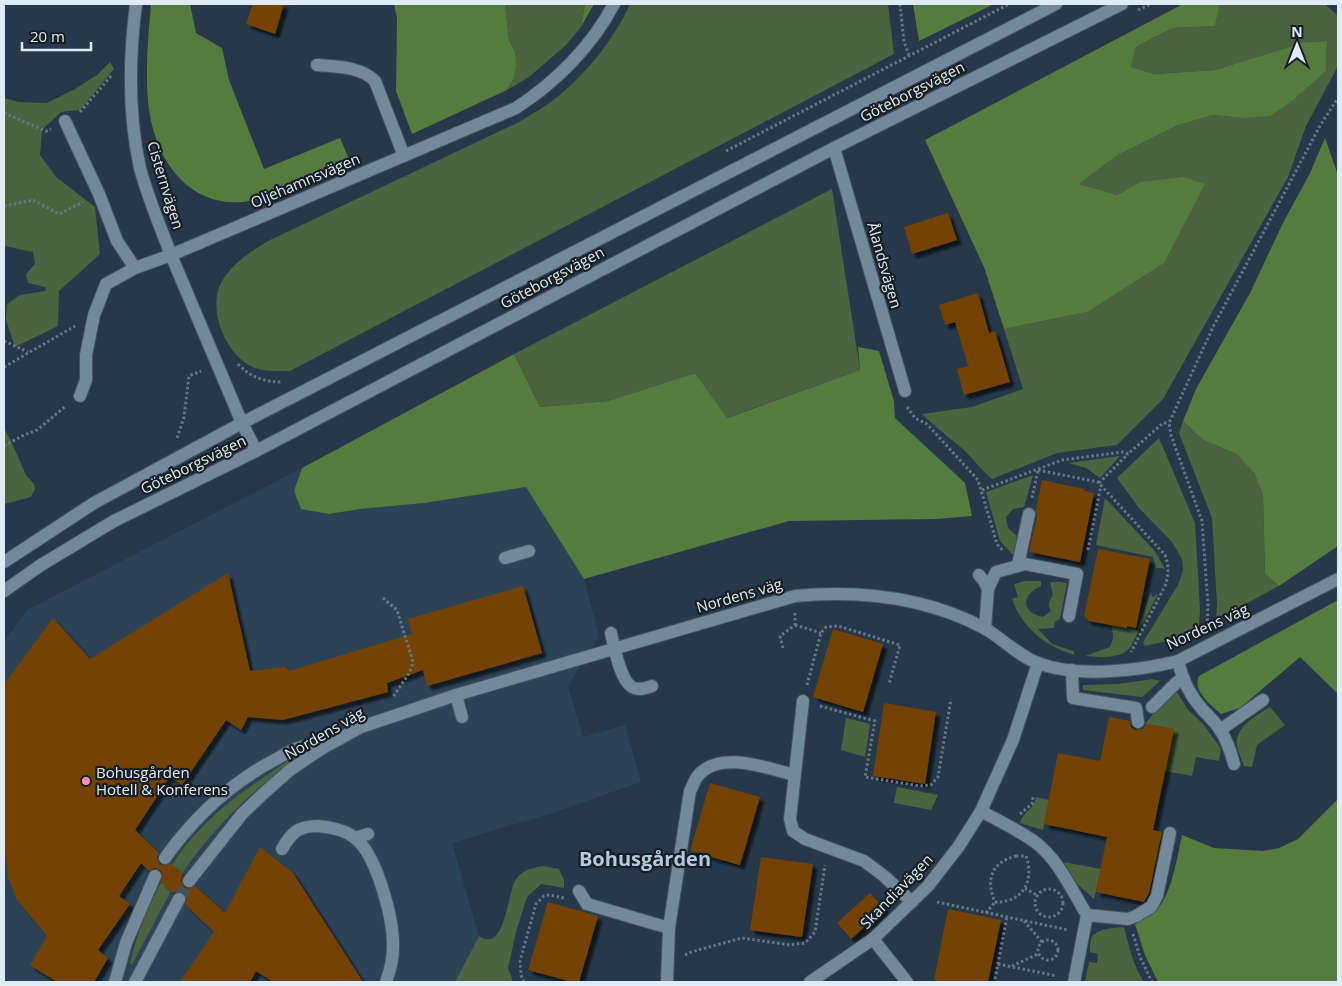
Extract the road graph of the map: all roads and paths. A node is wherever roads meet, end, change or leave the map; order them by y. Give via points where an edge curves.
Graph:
1 (136, 4) edge
2 (614, 4) edge
3 (900, 4) edge
4 (1009, 4) edge
5 (1056, 4) edge
6 (1122, 4) edge
7 (132, 54) junction
8 (909, 55) junction
9 (317, 66) dead end
10 (1338, 98) edge
11 (4, 113) edge
12 (65, 121) junction
13 (834, 148) junction
14 (725, 152) dead end
15 (404, 156) junction
16 (99, 194) junction
17 (4, 206) edge
18 (171, 255) junction
19 (135, 268) junction
20 (94, 316) junction
21 (4, 341) edge
22 (28, 352) junction
23 (217, 364) junction
24 (4, 367) edge
25 (287, 382) dead end
26 (905, 391) joint
27 (80, 396) joint
28 (242, 423) junction
29 (1168, 423) junction
30 (172, 442) dead end
31 (4, 446) edge
32 (256, 451) junction
33 (1128, 454) junction
34 (1038, 470) junction
35 (1100, 484) junction
36 (1035, 487) dead end
37 (982, 490) junction
38 (1029, 514) dead end
39 (1088, 550) dead end
40 (528, 551) dead end
41 (505, 558) dead end
42 (4, 562) edge
43 (1018, 565) junction
44 (979, 575) dead end
45 (1338, 579) edge
46 (988, 589) junction
47 (4, 591) edge
48 (383, 598) dead end
49 (794, 610) dead end
50 (1069, 616) dead end
51 (795, 625) junction
52 (985, 629) junction
53 (611, 632) dead end
54 (821, 632) junction
55 (1207, 632) dead end
56 (783, 648) dead end
57 (614, 649) junction
58 (1129, 657) dead end
59 (1178, 660) junction
60 (1038, 663) junction
61 (1072, 670) junction
62 (1184, 679) junction
63 (889, 684) dead end
64 (652, 686) dead end
65 (456, 695) junction
66 (951, 699) dead end
67 (1263, 700) dead end
68 (803, 701) junction
69 (1152, 707) dead end
70 (393, 715) junction
71 (462, 717) dead end
72 (1138, 722) dead end
73 (1220, 730) junction
74 (321, 750) junction
75 (1234, 764) dead end
76 (794, 775) junction
77 (1033, 797) dead end
78 (981, 811) junction
79 (1015, 825) junction
80 (1170, 833) dead end
81 (368, 834) dead end
82 (355, 838) junction
83 (833, 848) junction
84 (282, 849) dead end
85 (165, 858) dead end
86 (155, 876) dead end
87 (189, 881) tunnel mouth
88 (1025, 888) junction
89 (579, 890) dead end
90 (1038, 896) junction
91 (179, 899) tunnel mouth
92 (912, 902) junction
93 (935, 902) dead end
94 (994, 902) junction
95 (587, 904) junction
96 (986, 913) junction
97 (1087, 916) junction
98 (1007, 917) junction
99 (1047, 917) junction
100 (1128, 918) junction
101 (1023, 921) junction
102 (1046, 926) junction
103 (669, 928) junction
104 (1083, 933) junction
105 (873, 939) junction
106 (1042, 942) junction
107 (1038, 954) junction
108 (667, 960) junction
109 (998, 964) junction
110 (1011, 967) junction
111 (995, 979) dead end
112 (1074, 981) edge
113 (115, 982) edge
114 (134, 982) edge
115 (386, 982) edge
116 (524, 982) edge
117 (667, 982) edge
118 (810, 982) edge
119 (907, 982) edge
120 (1152, 982) edge

1 - 7 street, Cisternvägen
2 - 15 street, Oljehamnsvägen via 576,56 541,92 516,108
3 - 8 path via 904,42
4 - 8 path
5 - 28 street, Göteborgsvägen
6 - 13 street, Göteborgsvägen
7 - 12 path via 78,114
7 - 18 street, Cisternvägen via 132,108 137,151 148,196
8 - 14 path
9 - 15 street via 358,70 370,76
10 - 29 path via 1213,327
11 - 12 path via 46,131
12 - 16 street
13 - 26 street, Ålandsvägen
13 - 32 street, Göteborgsvägen
15 - 18 street, Oljehamnsvägen
16 - 17 path via 59,214 33,200
16 - 19 street via 118,241
18 - 19 street, Oljehamnsvägen
18 - 23 street
19 - 20 street, Oljehamnsvägen via 106,284
20 - 22 path
20 - 27 street, Oljehamnsvägen via 86,355 86,380
21 - 22 path
22 - 24 path
23 - 25 path via 231,356 243,370 258,379
23 - 28 street
23 - 30 path via 189,376 184,417 178,438
26 - 37 path via 906,406 972,472
27 - 31 path via 37,430
28 - 32 street
28 - 42 street, Göteborgsvägen via 94,502
29 - 33 path via 1163,423
29 - 55 path via 1202,521
32 - 47 street, Göteborgsvägen via 114,521
33 - 34 path via 1062,460
33 - 35 path
34 - 35 path
34 - 36 path
34 - 37 path
35 - 39 path
35 - 58 path via 1158,546 1168,565 1166,586
37 - 43 path via 997,544
38 - 43 street
40 - 41 street
43 - 46 street via 996,572
43 - 50 street via 1077,574
44 - 46 street
45 - 59 street, Nordens väg
46 - 52 street
48 - 70 path via 397,610 413,662 410,672 391,699
49 - 51 path
51 - 54 path
51 - 56 path via 780,636
52 - 57 street, Nordens väg via 954,615 887,596 820,594 795,596
52 - 60 street, Nordens väg
53 - 57 street
54 - 63 path via 826,627 838,626 900,645
54 - 68 path
57 - 64 street via 623,676 633,688
57 - 65 street, Nordens väg
59 - 61 street, Nordens väg via 1150,668
59 - 62 street
60 - 61 street, Nordens väg
60 - 78 street, Skandiavägen via 1013,740
61 - 72 street via 1072,698 1136,708
62 - 69 street
62 - 73 street via 1195,699
65 - 70 street, Nordens väg
65 - 71 street
66 - 68 path via 938,778 931,785 920,786 866,778 875,721
67 - 73 street
68 - 76 street
70 - 74 street, Nordens väg via 361,727
73 - 75 street
74 - 85 street via 310,746 298,748 256,769 206,808
74 - 87 street, Nordens väg via 290,770 242,814
76 - 83 street via 790,819 794,831 805,839
76 - 103 street via 740,762 722,762 698,776 690,791
77 - 79 path via 1032,804 1018,815
78 - 79 street
78 - 92 street, Skandiavägen via 959,846
79 - 97 street via 1057,865
80 - 100 street via 1155,902 1144,912
81 - 82 street
82 - 84 street via 346,832 313,826 301,828 290,835
82 - 115 street via 376,868 393,934
83 - 92 street via 864,861
83 - 108 path via 826,859 815,932 805,943 790,945 742,938 691,952 674,962
86 - 113 street via 126,943
88 - 90 path
88 - 94 path via 1012,899
88 - 94 path via 1030,873 1026,856 1008,858 995,868 992,876 990,884
89 - 95 street
90 - 99 path via 1037,909
90 - 99 path via 1050,889 1061,896 1062,909
91 - 114 street
92 - 105 street, Skandiavägen
93 - 96 path
94 - 96 path
95 - 103 street
95 - 116 path via 555,896 539,899 520,962
96 - 98 path
97 - 100 street
97 - 104 street
98 - 101 path
98 - 109 path
99 - 102 path
100 - 120 path
101 - 102 path
101 - 106 path
102 - 104 path
103 - 108 street
104 - 112 street
105 - 118 street, Skandiavägen
105 - 119 street
106 - 107 path via 1038,946
106 - 107 path via 1054,943 1057,952 1054,958 1047,960
107 - 110 path
108 - 117 street
109 - 110 path
109 - 111 path
110 - 112 path

